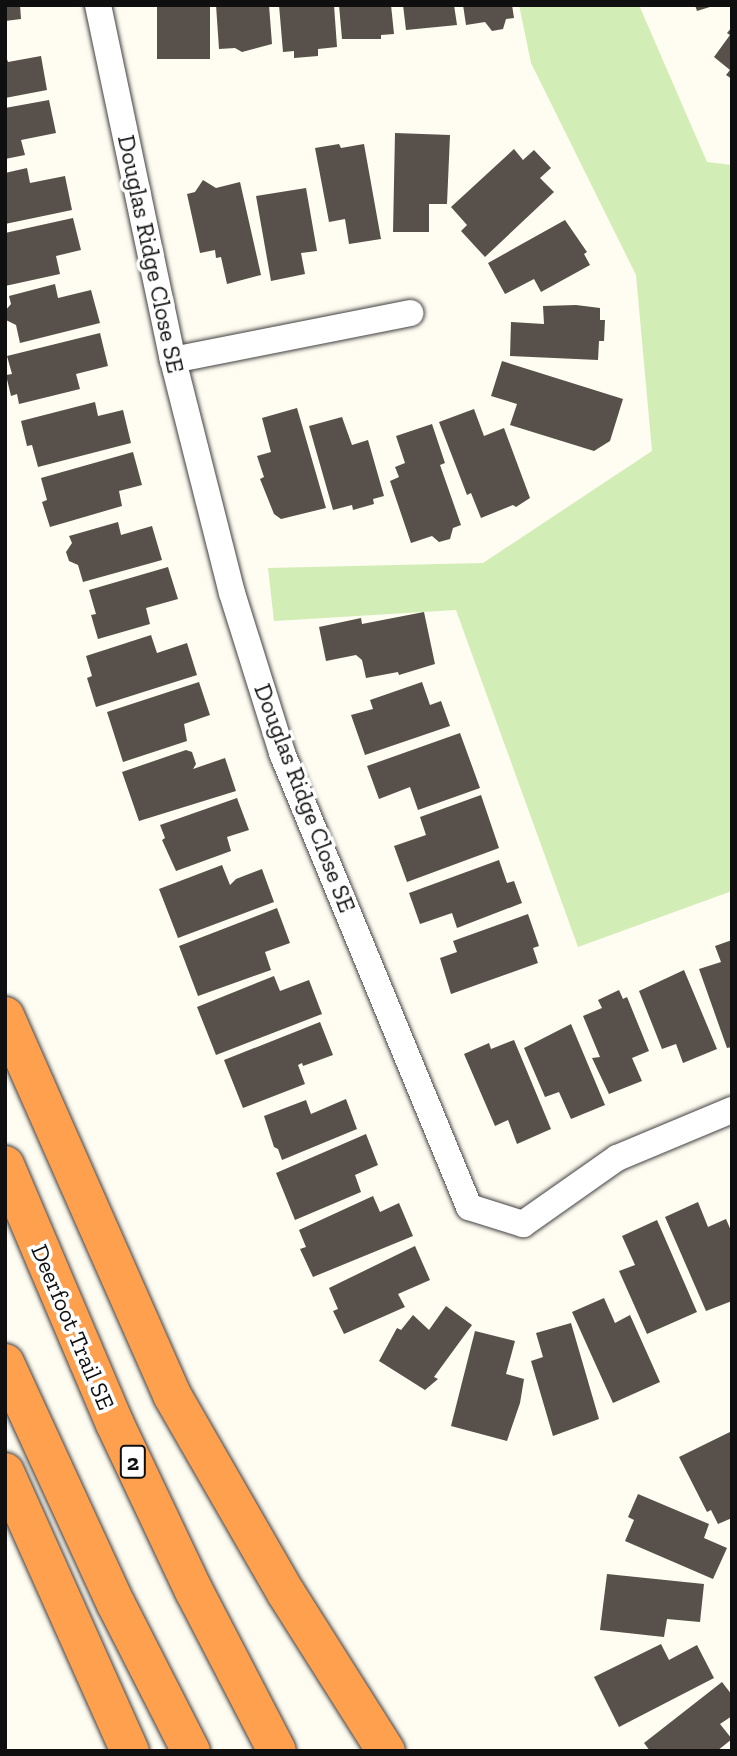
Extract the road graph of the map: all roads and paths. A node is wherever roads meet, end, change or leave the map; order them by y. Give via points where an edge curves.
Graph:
1 (98, 5) edge
2 (410, 313) dead end
3 (173, 360) junction
4 (5, 1016) edge
5 (732, 1110) edge
6 (5, 1165) edge
7 (5, 1363) edge
8 (5, 1472) edge
9 (130, 1751) edge
10 (191, 1751) edge
11 (277, 1751) edge
12 (386, 1751) edge

1 - 3 street, Douglas Ridge Close SE
2 - 3 street
3 - 5 street, Douglas Ridge Close SE via 232,593 282,753 469,1207 523,1224 617,1158
4 - 12 highway via 172,1395 286,1593
6 - 11 highway, Deerfoot Trail SE / 2 via 115,1424
7 - 10 highway via 116,1604
8 - 9 highway

